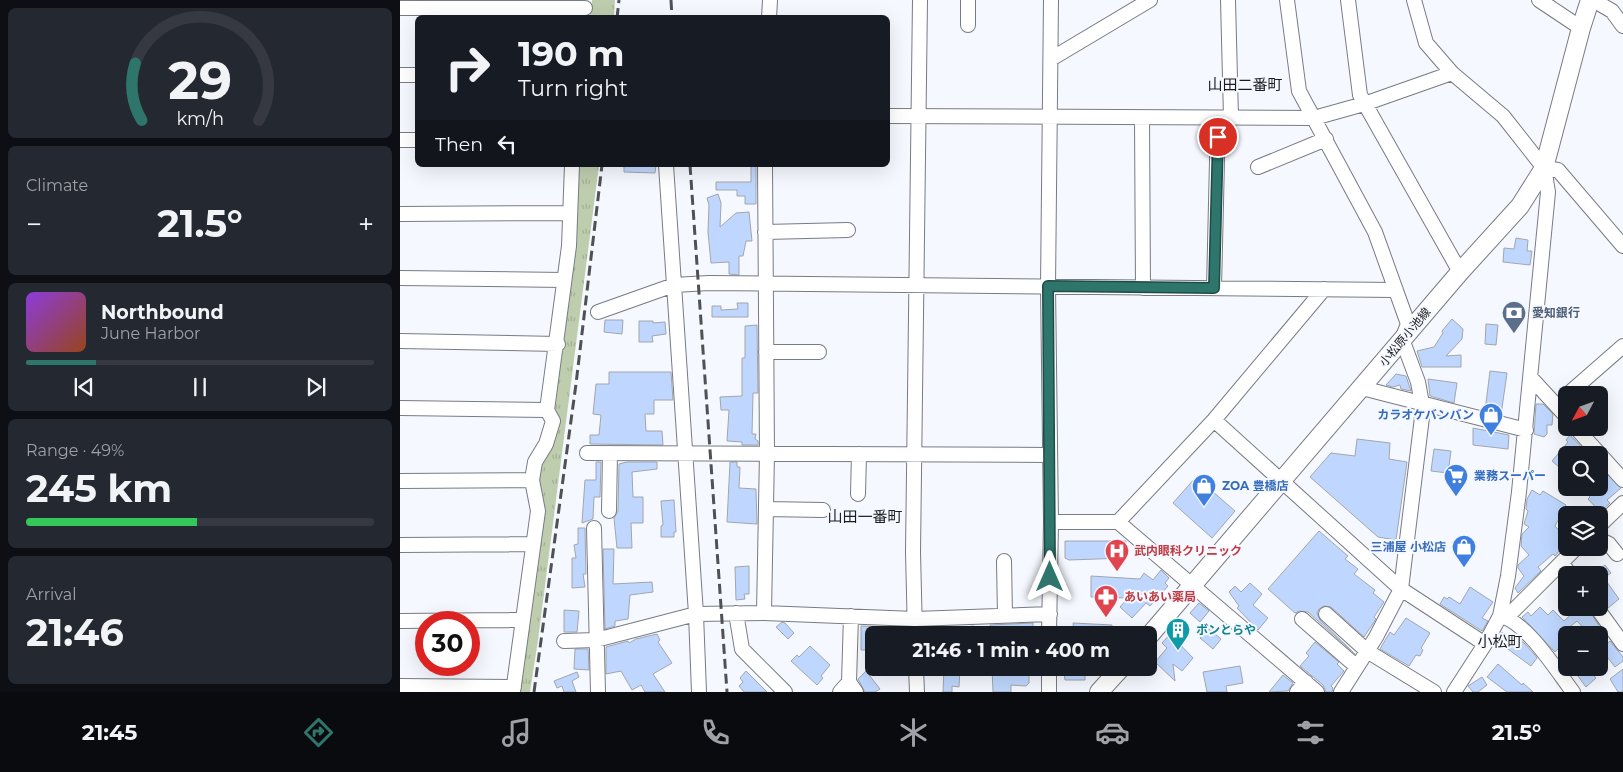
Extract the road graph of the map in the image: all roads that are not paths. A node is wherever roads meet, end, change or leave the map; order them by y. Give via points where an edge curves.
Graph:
1 (770, 0) edge
2 (920, 0) edge
3 (968, 0) edge
4 (1051, 0) edge
5 (1150, 0) edge
6 (1228, 0) edge
7 (1287, 0) edge
8 (1348, 0) edge
9 (1414, 0) edge
10 (1539, 0) edge
11 (1592, 0) edge
12 (400, 8) edge
13 (585, 8) edge
14 (769, 15) edge
15 (968, 25) dead end
16 (1623, 26) edge
17 (1581, 28) junction
18 (1051, 59) junction
19 (1452, 72) junction
20 (400, 75) edge
21 (415, 75) edge
22 (1364, 104) junction
23 (890, 116) edge
24 (918, 116) junction
25 (1049, 117) junction
26 (1224, 117) junction
27 (1314, 118) junction
28 (1142, 119) junction
29 (1326, 139) junction
30 (400, 140) edge
31 (415, 140) edge
32 (572, 167) edge
33 (666, 167) edge
34 (765, 167) edge
35 (1258, 168) dead end
36 (1544, 168) junction
37 (570, 213) junction
38 (400, 214) edge
39 (848, 230) dead end
40 (765, 232) junction
41 (1623, 246) edge
42 (1460, 272) junction
43 (400, 278) edge
44 (564, 280) junction
45 (765, 282) junction
46 (674, 284) junction
47 (1048, 286) junction
48 (916, 287) junction
49 (1143, 288) junction
50 (1214, 288) junction
51 (1324, 289) junction
52 (1396, 290) junction
53 (598, 312) dead end
54 (1402, 339) junction
55 (400, 341) edge
56 (558, 344) junction
57 (1623, 346) edge
58 (766, 352) junction
59 (819, 352) dead end
60 (1531, 378) junction
61 (1577, 386) edge
62 (1362, 388) junction
63 (1558, 395) edge
64 (1422, 404) junction
65 (400, 408) edge
66 (547, 410) junction
67 (1214, 420) junction
68 (1526, 430) junction
69 (1583, 436) edge
70 (587, 453) dead end
71 (610, 453) junction
72 (685, 453) junction
73 (767, 453) junction
74 (859, 454) junction
75 (914, 455) junction
76 (1050, 455) junction
77 (532, 480) junction
78 (1623, 480) edge
79 (400, 481) edge
80 (1282, 482) junction
81 (858, 494) dead end
82 (1623, 503) edge
83 (766, 509) junction
84 (823, 510) dead end
85 (609, 511) dead end
86 (1608, 517) edge
87 (1051, 522) junction
88 (1118, 522) junction
89 (594, 528) dead end
90 (532, 544) junction
91 (1608, 544) edge
92 (400, 545) edge
93 (1617, 554) dead end
94 (1568, 556) edge
95 (1004, 561) dead end
96 (1561, 563) junction
97 (1564, 566) edge
98 (1192, 585) junction
99 (1401, 589) junction
100 (764, 612) junction
101 (736, 613) junction
102 (696, 614) junction
103 (1050, 614) junction
104 (1326, 614) dead end
105 (851, 616) junction
106 (1005, 616) junction
107 (1503, 616) junction
108 (1603, 616) edge
109 (915, 619) junction
110 (1302, 619) dead end
111 (523, 620) junction
112 (400, 621) edge
113 (915, 626) edge
114 (1050, 626) edge
115 (1157, 627) edge
116 (598, 639) junction
117 (564, 641) dead end
118 (1485, 644) junction
119 (1623, 644) edge
120 (1367, 651) junction
121 (1357, 667) junction
122 (916, 676) edge
123 (1049, 676) edge
124 (1114, 676) edge
125 (400, 686) edge
126 (1301, 687) edge
127 (513, 689) edge
128 (848, 689) edge
129 (1458, 690) edge
130 (598, 692) edge
131 (699, 692) edge
132 (785, 692) edge
133 (917, 692) edge
134 (1049, 692) edge
135 (1099, 692) edge
136 (1317, 692) edge
137 (1342, 692) edge
138 (1434, 692) edge
139 (1572, 692) edge

1 - 14 street
2 - 24 street
3 - 15 street
4 - 18 street
5 - 18 street
6 - 26 street
7 - 27 street via 1299,91
8 - 22 street via 1360,95
9 - 19 street via 1426,43
10 - 17 street
11 - 16 street via 1612,11
11 - 17 main road, 小松原小池線
12 - 13 street
17 - 36 main road, 小松原小池線
18 - 25 street
19 - 22 street
19 - 36 street via 1504,116
20 - 21 street
22 - 27 street
22 - 42 street
23 - 24 street
24 - 25 street
24 - 48 street
25 - 28 street
25 - 47 street
26 - 27 street
26 - 28 street
26 - 50 street
27 - 29 street
28 - 49 street
29 - 35 street
29 - 52 street via 1375,232
30 - 31 street
32 - 37 street
33 - 46 street
34 - 40 street
36 - 41 street via 1558,170
36 - 42 main road, 小松原小池線 via 1520,206
36 - 60 street via 1548,192
37 - 38 street
37 - 44 street
39 - 40 street
40 - 45 street
42 - 54 main road, 小松原小池線
43 - 44 street
44 - 56 street
45 - 46 street
45 - 48 street
45 - 58 street
46 - 53 street
46 - 72 street
47 - 48 street
47 - 49 street
47 - 76 street
48 - 75 street
49 - 50 street
50 - 51 street
51 - 52 street
51 - 67 street
52 - 54 street via 1408,324
54 - 62 main road, 小松原小池線
54 - 64 street via 1418,382
55 - 56 street
56 - 66 street
57 - 61 street
58 - 59 street
58 - 73 street
60 - 63 street
60 - 68 street
62 - 64 street
62 - 80 main road, 小松原小池線
64 - 68 street
64 - 99 street
65 - 66 street
66 - 77 street via 553,422 551,432 534,462
67 - 80 street
67 - 88 street
68 - 107 street
69 - 78 street
70 - 71 street
71 - 72 street
71 - 85 street
72 - 73 street
72 - 102 street
73 - 74 street
73 - 83 street
74 - 75 street
74 - 81 street
75 - 76 street
75 - 109 street
76 - 87 street
77 - 79 street
77 - 90 street via 538,511
80 - 98 main road, 小松原小池線
80 - 99 street
82 - 86 street
83 - 84 street
83 - 100 street
87 - 88 street
87 - 103 street
88 - 98 street
89 - 116 street
90 - 92 street
90 - 111 street
91 - 93 street
94 - 96 street
95 - 106 street
96 - 97 street
96 - 107 street
98 - 115 main road, 小松原小池線
98 - 126 street
99 - 118 street
99 - 120 street
100 - 101 street
100 - 105 street
101 - 102 street
101 - 132 street via 742,649
102 - 116 street
102 - 131 street
103 - 106 street
103 - 114 street
104 - 120 street
105 - 109 street
105 - 128 street
106 - 109 street
107 - 118 street
107 - 139 street via 1536,642
108 - 119 street
109 - 113 street
110 - 121 street
111 - 112 street
111 - 127 street
116 - 117 street
116 - 130 street
118 - 129 street
120 - 121 street
120 - 138 street
121 - 137 street
122 - 133 street
123 - 134 street
124 - 135 main road
125 - 127 street
126 - 136 street

